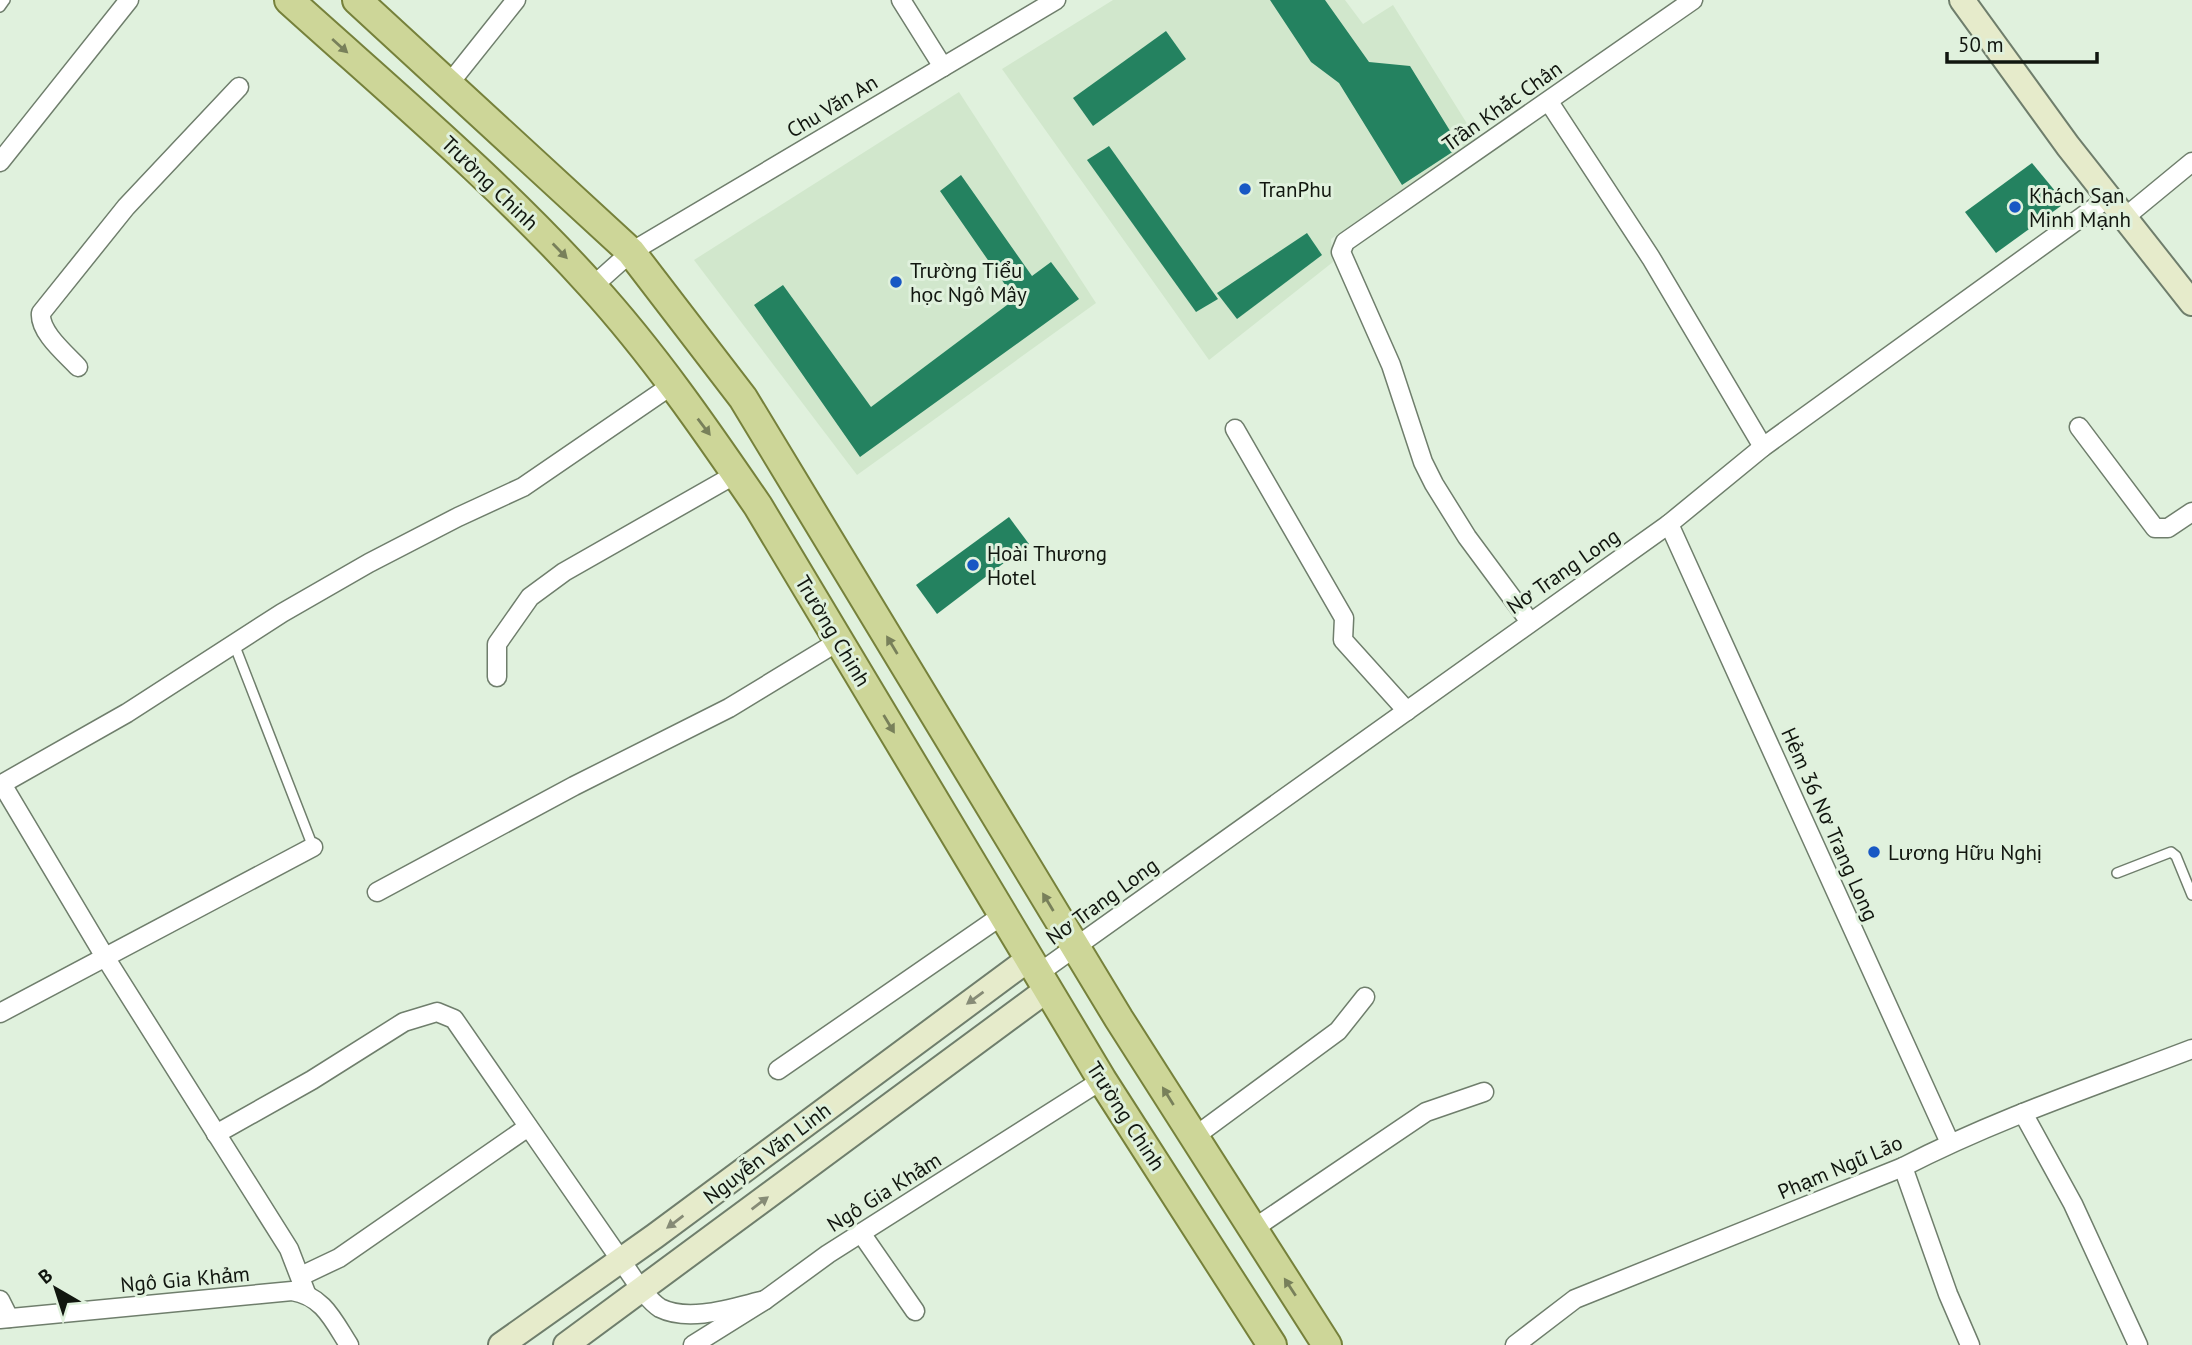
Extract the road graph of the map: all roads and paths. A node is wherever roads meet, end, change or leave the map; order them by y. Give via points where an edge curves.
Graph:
1 (5, 0) edge
2 (129, 0) edge
3 (289, 0) edge
4 (357, 0) edge
5 (516, 0) edge
6 (901, 0) edge
7 (1056, 0) edge
8 (1693, 0) edge
9 (1962, 0) edge
10 (0, 7) edge
11 (943, 67) junction
12 (449, 83) junction
13 (239, 87) dead end
14 (1549, 102) junction
15 (0, 162) edge
16 (2192, 162) edge
17 (2108, 198) junction
18 (2124, 218) junction
19 (631, 252) junction
20 (593, 286) junction
21 (2192, 303) edge
22 (78, 367) dead end
23 (672, 385) junction
24 (2079, 427) dead end
25 (1235, 429) dead end
26 (1763, 447) junction
27 (736, 474) junction
28 (2192, 512) edge
29 (1669, 524) junction
30 (1530, 622) junction
31 (839, 641) junction
32 (234, 644) junction
33 (497, 677) dead end
34 (1407, 711) junction
35 (1, 784) edge
36 (313, 847) joint
37 (2117, 873) dead end
38 (377, 892) dead end
39 (2192, 895) edge
40 (1004, 914) junction
41 (1075, 947) junction
42 (104, 957) junction
43 (1039, 973) junction
44 (1365, 997) dead end
45 (0, 1013) edge
46 (2192, 1049) edge
47 (778, 1070) dead end
48 (1102, 1080) junction
49 (1484, 1092) dead end
50 (2023, 1113) junction
51 (528, 1127) junction
52 (216, 1134) junction
53 (1194, 1137) junction
54 (1950, 1143) junction
55 (1903, 1167) junction
56 (1253, 1229) junction
57 (861, 1233) junction
58 (621, 1261) junction
59 (303, 1285) junction
60 (642, 1291) junction
61 (0, 1300) edge
62 (765, 1300) junction
63 (915, 1311) dead end
64 (4, 1319) edge
65 (716, 1339) edge
66 (349, 1345) edge
67 (501, 1345) edge
68 (566, 1345) edge
69 (693, 1345) edge
70 (1272, 1345) edge
71 (1327, 1345) edge
72 (1514, 1345) edge
73 (1970, 1345) edge
74 (2138, 1345) edge

1 - 10 lane
2 - 15 street
3 -> 20 main road, Trường Chinh via 468,160
4 - 12 main road, Trường Chinh
5 - 12 street
6 - 11 street
7 - 11 street, Chu Văn An
8 - 14 street, Trần Khắc Chân
9 - 17 street
11 - 19 street, Chu Văn An
12 - 19 main road, Trường Chinh
13 - 22 street via 126,207 41,313 46,330
14 - 26 street via 1651,258
14 - 30 street, Trần Khắc Chân via 1345,242 1341,252 1391,365 1434,484
16 - 18 street
17 - 18 street
17 - 26 street, Nơ Trang Long
18 - 21 street
19 - 20 street, Chu Văn An
41 -> 19 main road, Trường Chinh via 743,398
20 - 23 main road, Trường Chinh
23 -> 27 main road, Trường Chinh
23 - 32 street via 523,487 369,564
24 - 28 street via 2155,528 2168,528
25 - 34 street via 1345,618 1343,640
26 - 29 street, Nơ Trang Long
27 - 31 main road, Trường Chinh
27 - 33 street via 564,572 530,597 497,644
29 - 30 street, Nơ Trang Long
29 - 54 street, Hẻm 36 Nơ Trang Long
30 - 34 street, Nơ Trang Long
31 - 38 street via 729,708
31 -> 40 main road, Trường Chinh
32 - 35 street via 127,713
32 - 36 lane
34 - 41 street, Nơ Trang Long
35 - 42 street
36 - 42 street
37 - 39 lane via 2171,852
40 - 43 main road, Trường Chinh
40 - 47 street
41 - 43 street, Nơ Trang Long
53 -> 41 main road, Trường Chinh
42 - 45 street
42 - 52 street
43 - 48 main road, Trường Chinh
43 -> 58 street, Nguyễn Văn Linh
60 -> 43 street, Nguyễn Văn Linh
44 - 53 street via 1338,1031
46 - 50 street, Phạm Ngũ Lão
48 - 57 street, Ngô Gia Khảm
48 - 70 main road, Trường Chinh
49 - 56 street via 1426,1112
50 - 54 street, Phạm Ngũ Lão
50 - 74 street via 2073,1204
51 - 52 street via 454,1019 437,1012 404,1022
51 - 58 street
51 - 59 street
52 - 59 street via 289,1250
53 - 56 main road, Trường Chinh
54 - 55 street, Phạm Ngũ Lão
55 - 72 street, Phạm Ngũ Lão via 1575,1299
55 - 73 street
71 -> 56 main road, Trường Chinh
57 - 62 street, Ngô Gia Khảm
57 - 63 street
58 - 60 street
58 - 67 street, Nguyễn Văn Linh
59 - 64 street, Ngô Gia Khảm via 292,1291
59 - 66 street via 323,1304
60 - 62 street via 662,1309 674,1312 697,1313
60 - 68 street, Nguyễn Văn Linh
61 - 64 street
62 - 65 street, Ngô Gia Khảm
65 - 69 street, Ngô Gia Khảm

